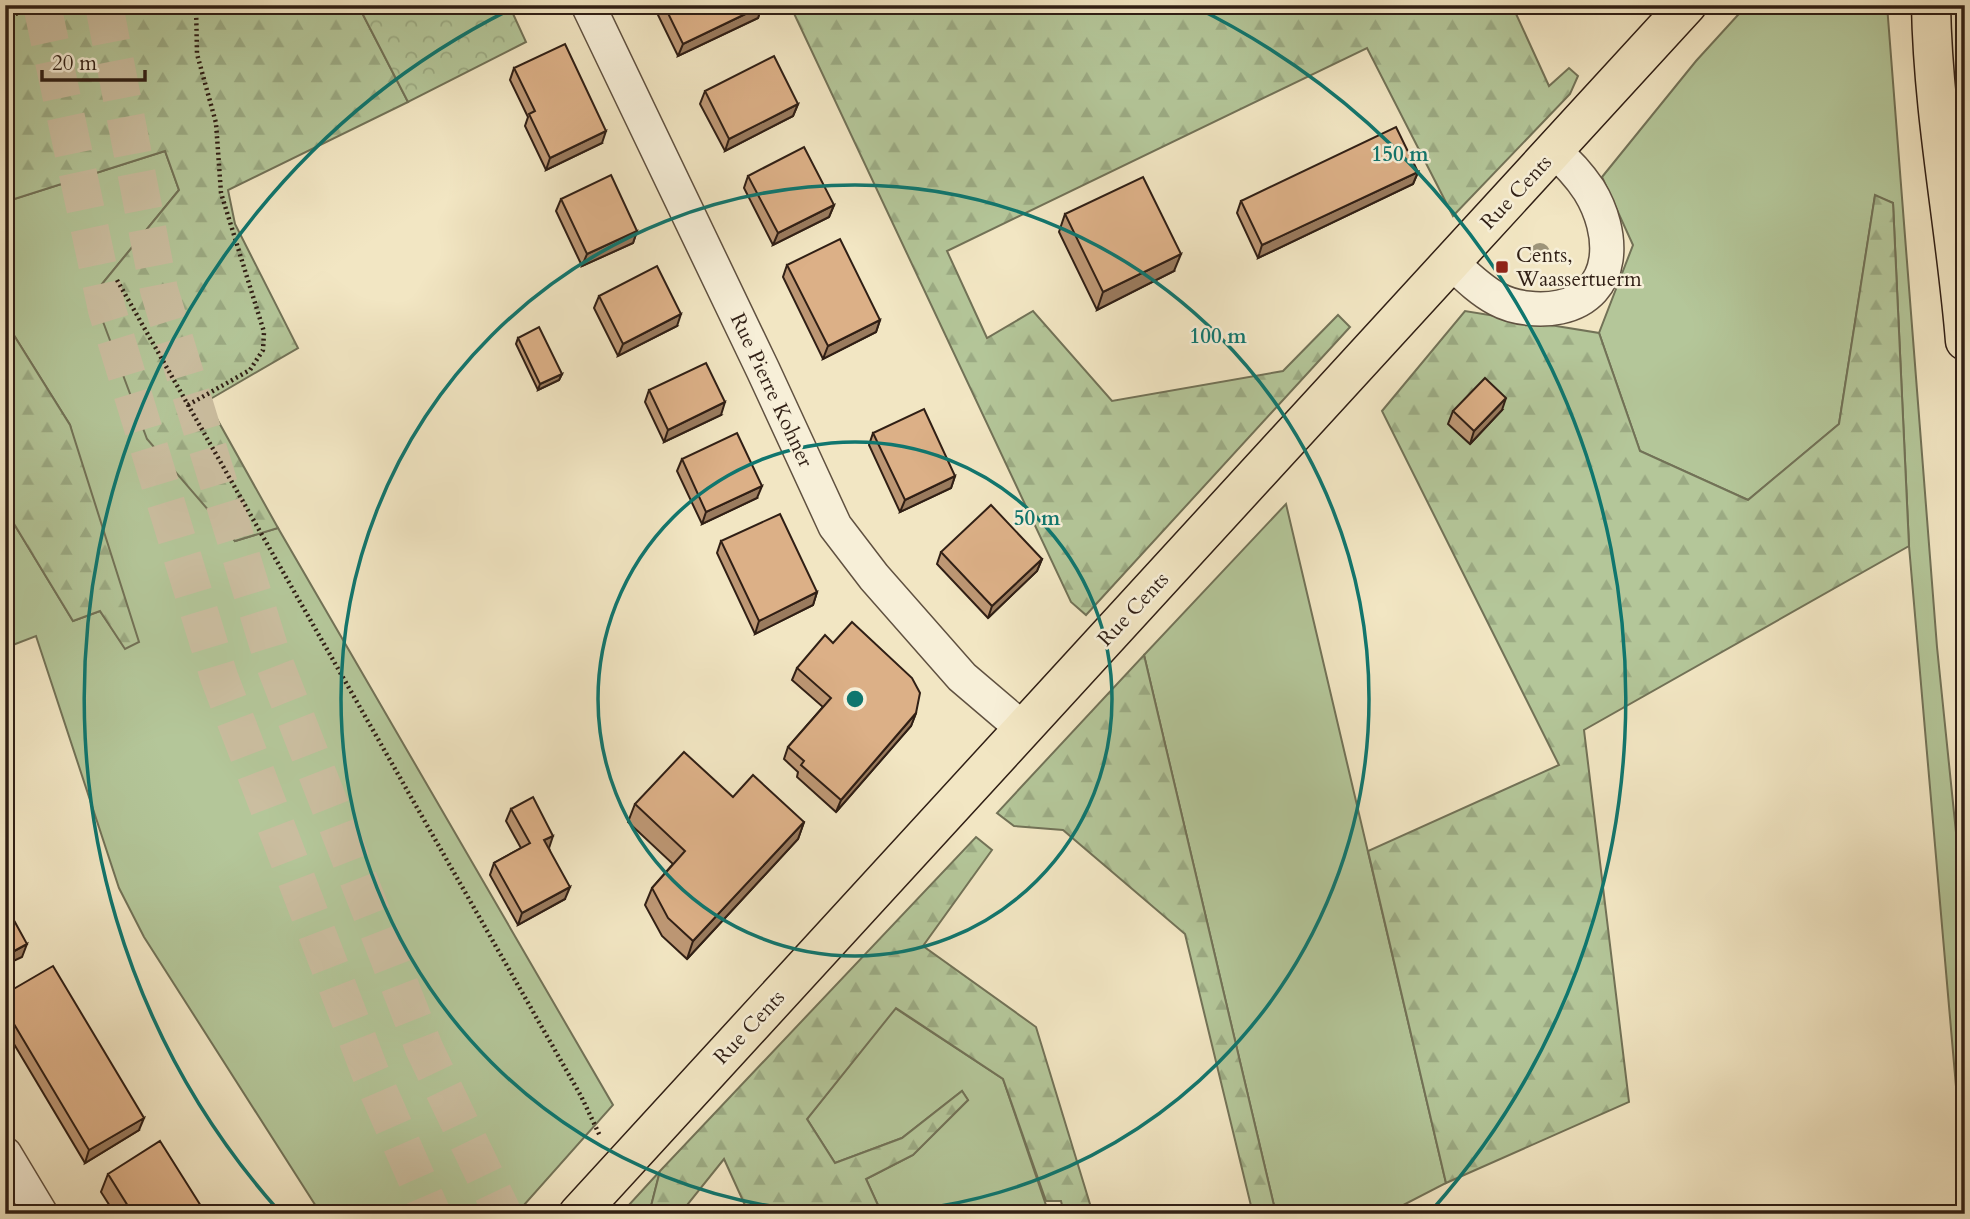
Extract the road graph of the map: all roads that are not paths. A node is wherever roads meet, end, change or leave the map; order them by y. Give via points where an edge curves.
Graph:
1 (589, 5) edge
2 (1687, 5) edge
3 (1931, 5) edge
4 (1553, 151) junction
5 (1451, 262) junction
6 (1965, 341) edge
7 (1023, 729) junction
8 (5, 1154) edge
9 (41, 1214) edge
10 (578, 1214) edge

1 - 7 street, Rue Pierre Kohner via 835,526 962,677
2 - 4 main road, Rue Cents
3 - 6 main road via 1932,56
4 - 5 main road, Rue Cents
4 - 5 street via 1590,191 1602,217 1607,246 1604,272 1592,292 1573,304 1523,307 1498,300
5 - 7 main road, Rue Cents
7 - 10 main road, Rue Cents
8 - 9 street

